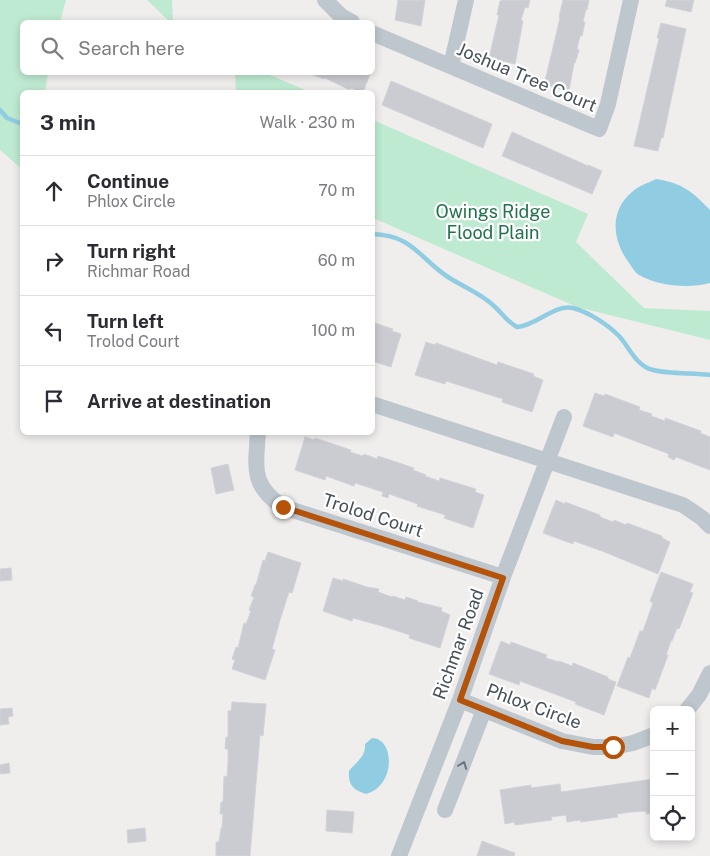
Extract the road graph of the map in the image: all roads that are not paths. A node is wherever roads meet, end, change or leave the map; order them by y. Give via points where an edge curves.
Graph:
1 (325, 0) edge
2 (466, 0) edge
3 (631, 0) edge
4 (348, 20) edge
5 (375, 34) edge
6 (451, 66) junction
7 (375, 405) edge
8 (564, 417) dead end
9 (258, 435) edge
10 (548, 460) junction
11 (710, 526) edge
12 (503, 578) junction
13 (710, 673) edge
14 (460, 700) junction
15 (690, 706) edge
16 (484, 710) junction
17 (650, 737) edge
18 (445, 810) dead end
19 (399, 856) edge

1 - 4 street
2 - 6 street
3 - 6 street, Joshua Tree Court via 608,104 599,129
5 - 6 street, Joshua Tree Court
7 - 10 street
8 - 10 street, Richmar Road
9 - 12 street, Trolod Court via 256,471 260,483 270,498 283,507
10 - 11 street via 683,505
10 - 12 street, Richmar Road
12 - 14 street, Richmar Road
13 - 15 street via 700,695
14 - 16 street, Phlox Circle
14 - 19 street, Richmar Road
16 - 17 street, Phlox Circle via 562,741 593,747 613,747
18 -> 16 street

